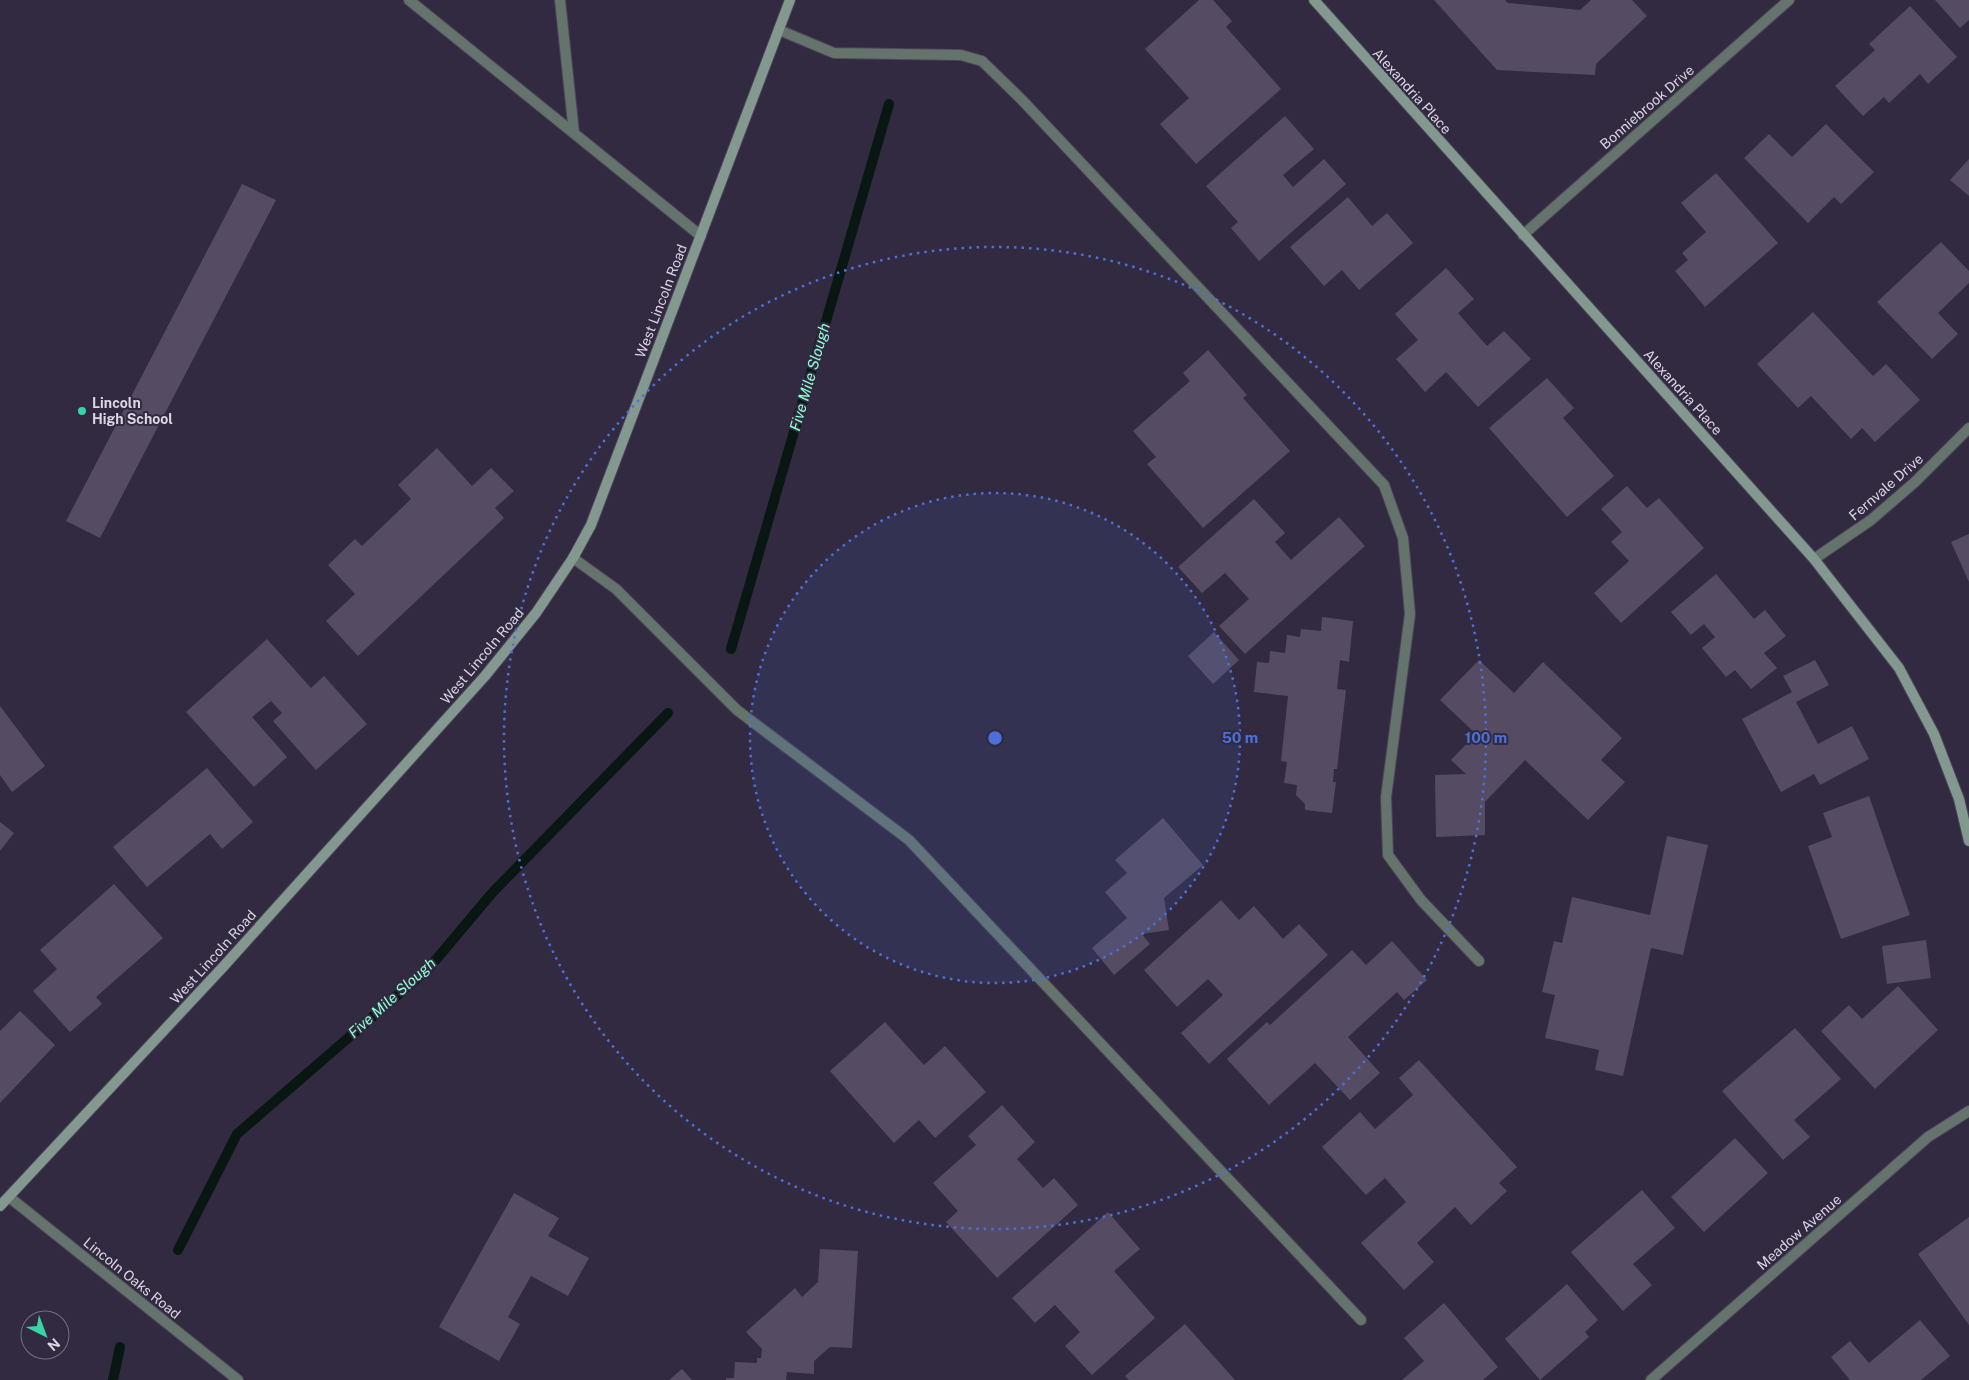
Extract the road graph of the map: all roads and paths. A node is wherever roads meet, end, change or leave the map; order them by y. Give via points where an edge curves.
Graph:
1 (409, 0) edge
2 (560, 0) edge
3 (790, 0) edge
4 (1314, 0) edge
5 (1789, 0) edge
6 (778, 30) junction
7 (574, 133) junction
8 (1523, 235) junction
9 (701, 236) junction
10 (1969, 428) edge
11 (573, 558) junction
12 (1814, 559) junction
13 (1969, 841) edge
14 (1479, 961) dead end
15 (1969, 1111) edge
16 (9, 1197) junction
17 (0, 1206) edge
18 (1361, 1320) dead end
19 (238, 1380) edge
20 (1651, 1380) edge

1 - 7 street
2 - 7 street
3 - 6 street, West Lincoln Road
4 - 8 street, Alexandria Place
5 - 8 street, Bonniebrook Drive
6 - 9 street, West Lincoln Road
6 - 14 street via 834,52 960,55 982,61 1384,485 1404,538 1410,614 1386,797 1388,855 1422,900
7 - 9 street
8 - 12 street, Alexandria Place
9 - 11 street, West Lincoln Road via 591,525
10 - 12 street, Fernvale Drive via 1871,520
11 - 16 street, West Lincoln Road via 536,613 442,725
11 - 18 street via 616,589 736,710 909,840
12 - 13 street, Alexandria Place via 1899,668 1934,734 1959,800
15 - 20 street, Meadow Avenue via 1928,1136
16 - 17 street, West Lincoln Road
16 - 19 street, Lincoln Oaks Road

